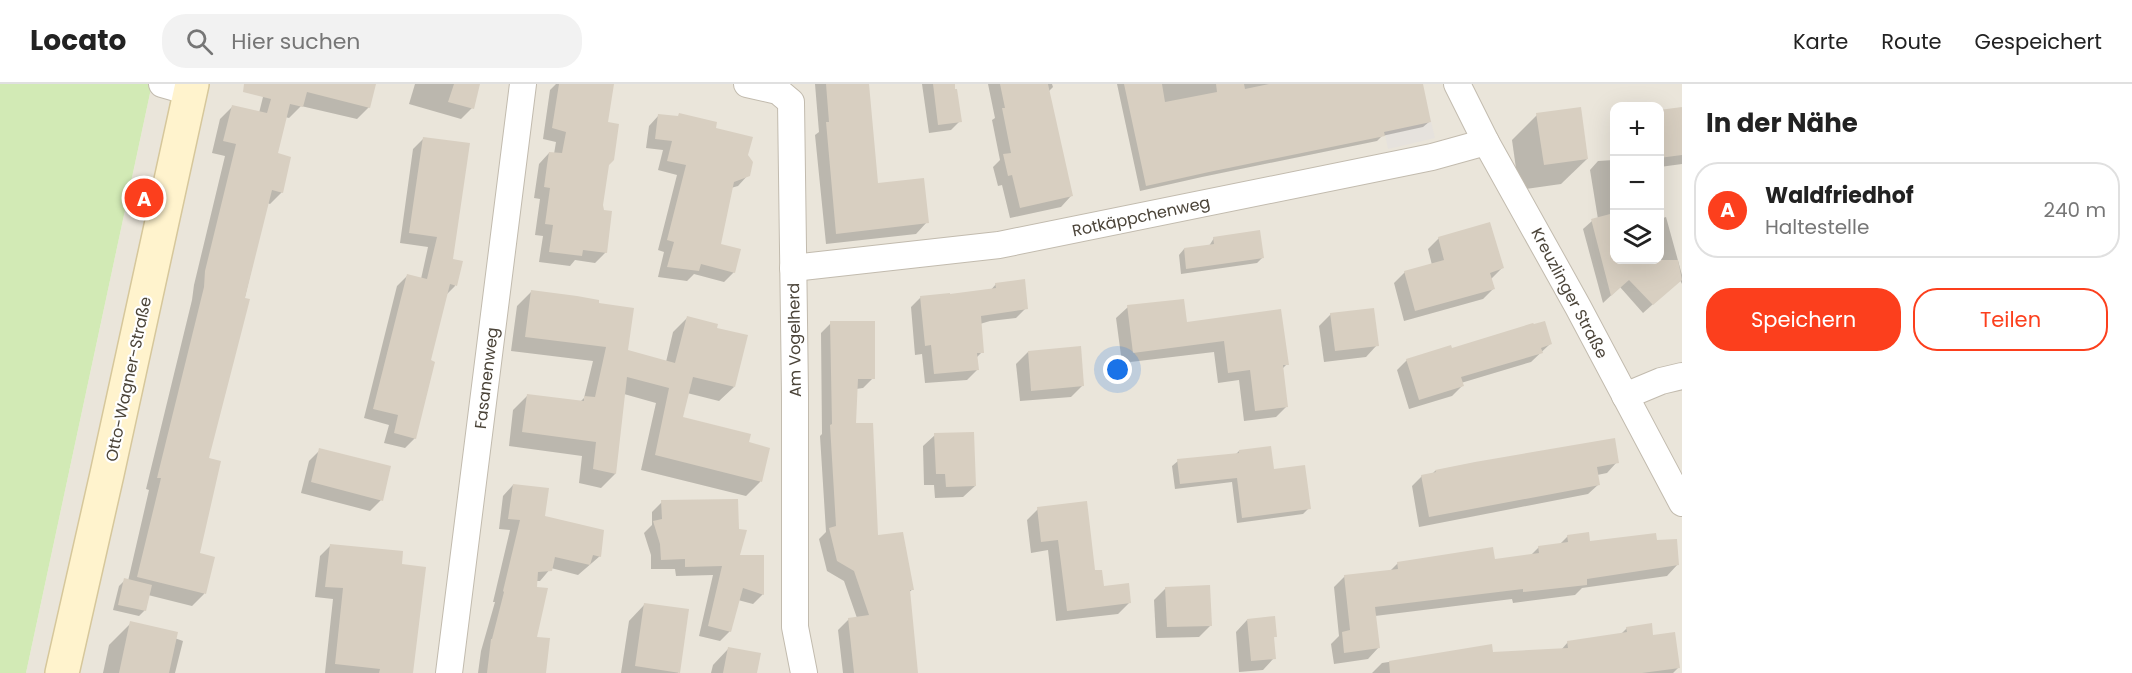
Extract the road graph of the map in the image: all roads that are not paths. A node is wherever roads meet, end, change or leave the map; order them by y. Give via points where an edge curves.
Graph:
1 (523, 84) edge
2 (747, 84) edge
3 (1457, 84) edge
4 (181, 87) edge
5 (1486, 142) junction
6 (793, 268) junction
7 (1682, 376) edge
8 (1625, 396) junction
9 (1682, 503) edge
10 (795, 627) junction
11 (62, 673) edge
12 (449, 673) edge
13 (787, 673) edge
14 (804, 673) edge

1 - 12 street, Fasanenweg
2 - 6 street, Am Vogelherd via 778,91 790,102
3 - 5 street, Kreuzlinger Straße
4 - 11 street, Otto-Wagner-Straße via 110,465
5 - 6 street, Rotkäppchenweg via 1432,157 1006,243
5 - 8 street, Kreuzlinger Straße
6 - 10 street, Am Vogelherd
7 - 8 street
8 - 9 street, Kreuzlinger Straße
10 - 13 street
10 - 14 street

